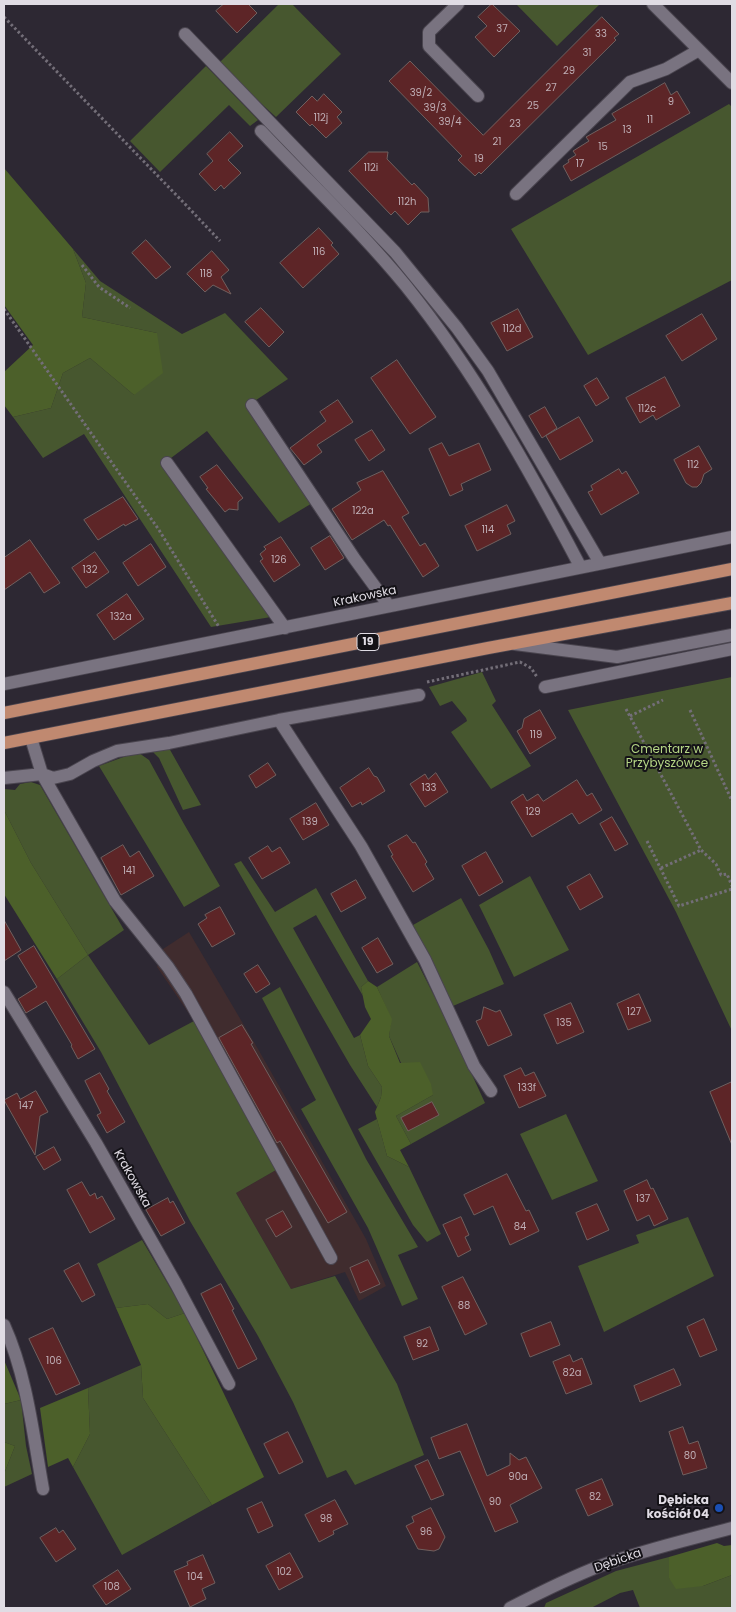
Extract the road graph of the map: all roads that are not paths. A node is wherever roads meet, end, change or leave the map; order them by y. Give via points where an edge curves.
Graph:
1 (458, 4) edge
2 (653, 4) edge
3 (185, 34) dead end
4 (699, 50) junction
5 (732, 83) edge
6 (478, 96) dead end
7 (261, 131) dead end
8 (516, 194) dead end
9 (252, 405) dead end
10 (167, 464) dead end
11 (732, 537) edge
12 (600, 563) junction
13 (580, 566) junction
14 (732, 569) edge
15 (732, 603) edge
16 (389, 606) junction
17 (285, 628) junction
18 (732, 634) edge
19 (510, 644) junction
20 (732, 649) edge
21 (616, 658) junction
22 (656, 664) junction
23 (4, 684) edge
24 (545, 687) road end
25 (419, 695) road end
26 (4, 712) edge
27 (279, 720) junction
28 (31, 738) junction
29 (4, 744) edge
30 (42, 774) junction
31 (4, 778) edge
32 (4, 992) edge
33 (490, 1091) dead end
34 (331, 1258) dead end
35 (4, 1325) edge
36 (229, 1384) dead end
37 (43, 1489) dead end
38 (732, 1528) edge
39 (510, 1608) edge

1 - 6 street via 429,32 430,46
2 - 4 street
3 - 12 street via 395,252 457,328 488,371
4 - 5 street
4 - 8 street via 666,69 630,82
7 - 13 street via 375,250 467,369
9 - 16 street
10 - 17 street
11 - 12 street, Krakowska
12 - 13 street, Krakowska
13 - 16 street, Krakowska
14 - 26 main road, 19
15 - 19 main road
16 - 17 street, Krakowska
17 - 23 street, Krakowska
18 - 21 street
19 - 21 street
19 - 28 main road
20 - 22 street
21 - 22 street
22 - 24 street
25 - 27 street
27 - 30 street via 117,751 70,774 53,778
27 - 33 street via 361,846 425,960 474,1066
28 - 29 main road
28 - 30 street
30 - 31 street
30 - 34 street via 115,901 168,966 186,994
32 - 36 street, Krakowska via 96,1143
35 - 37 street via 26,1394
38 - 39 street, Dębicka via 600,1566

